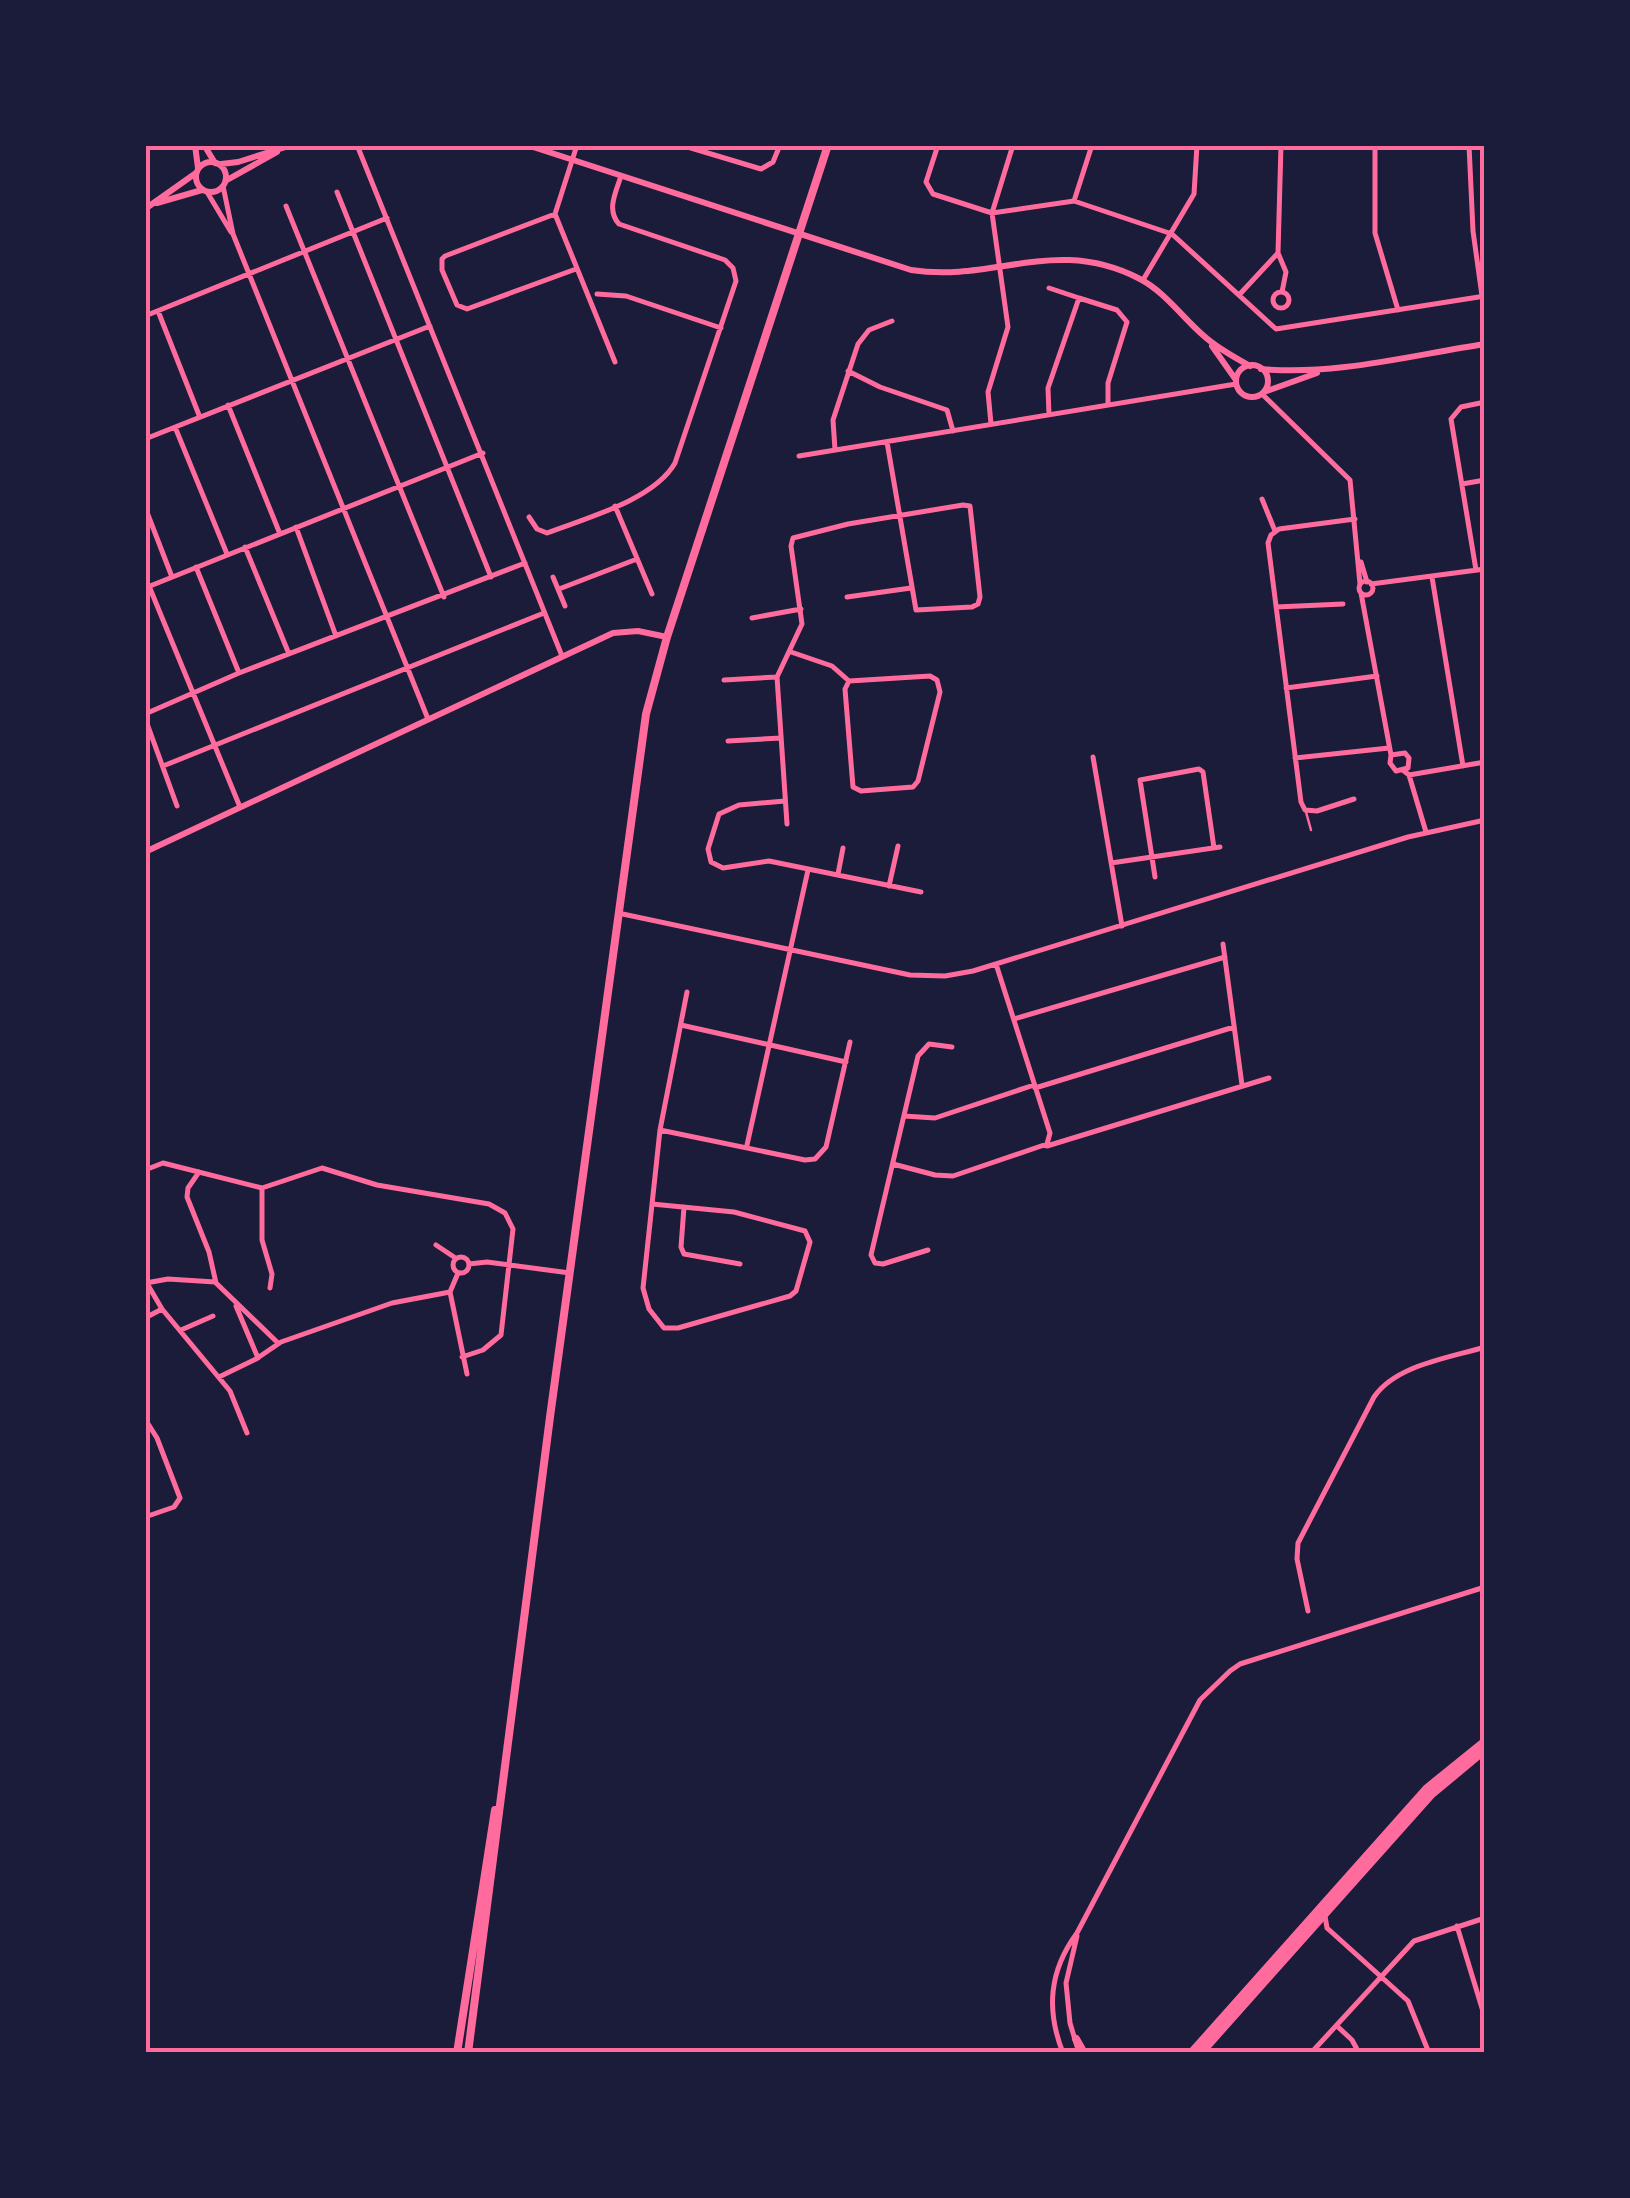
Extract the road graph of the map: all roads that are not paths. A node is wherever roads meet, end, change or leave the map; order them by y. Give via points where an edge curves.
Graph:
1 (195, 145) edge
2 (204, 145) edge
3 (292, 145) edge
4 (357, 145) edge
5 (527, 145) edge
6 (578, 145) edge
7 (680, 145) edge
8 (780, 145) edge
9 (828, 145) edge
10 (938, 145) edge
11 (1013, 145) edge
12 (1092, 145) edge
13 (1188, 145) edge
14 (1281, 145) edge
15 (1375, 145) edge
16 (1469, 145) edge
17 (1197, 147) edge
18 (701, 148) edge
19 (282, 149) junction
20 (572, 160) junction
21 (217, 164) junction
22 (197, 171) junction
23 (621, 176) junction
24 (224, 184) junction
25 (205, 191) junction
26 (337, 192) dead end
27 (1074, 201) junction
28 (286, 206) dead end
29 (148, 207) edge
30 (992, 212) junction
31 (555, 214) junction
32 (387, 218) junction
33 (352, 232) junction
34 (800, 232) junction
35 (233, 234) junction
36 (1172, 234) junction
37 (304, 252) junction
38 (1278, 254) junction
39 (999, 266) junction
40 (576, 269) junction
41 (248, 273) junction
42 (1143, 280) junction
43 (1049, 288) dead end
44 (1282, 292) dead end
45 (596, 294) dead end
46 (1239, 295) junction
47 (1484, 296) edge
48 (1079, 298) junction
49 (1398, 310) junction
50 (158, 311) junction
51 (145, 316) edge
52 (892, 321) dead end
53 (430, 326) junction
54 (720, 328) junction
55 (1208, 340) junction
56 (395, 341) junction
57 (1485, 344) edge
58 (347, 360) junction
59 (615, 362) dead end
60 (1250, 366) junction
61 (1262, 369) junction
62 (1328, 369) junction
63 (848, 371) junction
64 (292, 381) junction
65 (1236, 382) junction
66 (1263, 393) junction
67 (1485, 402) edge
68 (228, 405) junction
69 (1108, 405) junction
70 (1050, 415) junction
71 (200, 416) junction
72 (992, 424) junction
73 (175, 427) junction
74 (953, 431) junction
75 (145, 439) edge
76 (888, 442) junction
77 (835, 450) junction
78 (483, 453) junction
79 (799, 456) dead end
80 (445, 468) junction
81 (1485, 480) edge
82 (1462, 484) junction
83 (398, 486) junction
84 (1262, 499) dead end
85 (616, 506) junction
86 (145, 508) edge
87 (343, 508) junction
88 (899, 514) junction
89 (529, 517) dead end
90 (1355, 519) junction
91 (296, 528) junction
92 (1275, 531) junction
93 (280, 534) junction
94 (245, 548) junction
95 (227, 554) junction
96 (637, 559) junction
97 (526, 563) junction
98 (196, 567) junction
99 (1485, 569) edge
100 (1476, 570) junction
101 (172, 576) junction
102 (491, 577) junction
103 (553, 578) dead end
104 (1432, 578) junction
105 (1366, 583) junction
106 (1398, 583) junction
107 (147, 587) edge
108 (910, 588) junction
109 (559, 589) junction
110 (1367, 593) junction
111 (652, 594) dead end
112 (444, 597) junction
113 (847, 598) dead end
114 (1343, 604) dead end
115 (564, 606) dead end
116 (1276, 607) junction
117 (801, 610) junction
118 (544, 613) junction
119 (386, 616) junction
120 (752, 618) dead end
121 (336, 636) junction
122 (667, 636) junction
123 (791, 652) junction
124 (289, 654) junction
125 (562, 656) junction
126 (407, 667) junction
127 (240, 672) junction
128 (1377, 676) junction
129 (778, 677) junction
130 (724, 680) dead end
131 (849, 681) junction
132 (1286, 688) junction
133 (192, 693) junction
134 (145, 716) edge
135 (428, 719) junction
136 (781, 738) junction
137 (728, 741) dead end
138 (214, 744) junction
139 (1390, 752) junction
140 (1093, 757) dead end
141 (1295, 758) junction
142 (1485, 762) edge
143 (163, 766) junction
144 (1463, 766) junction
145 (1407, 773) junction
146 (1354, 799) dead end
147 (785, 801) junction
148 (178, 806) dead end
149 (240, 807) junction
150 (1306, 810) junction
151 (1485, 820) edge
152 (787, 824) dead end
153 (1311, 830) dead end
154 (1426, 832) junction
155 (898, 846) dead end
156 (843, 848) dead end
157 (145, 852) edge
158 (1152, 857) junction
159 (1111, 864) junction
160 (808, 870) junction
161 (838, 876) junction
162 (1155, 876) dead end
163 (889, 886) junction
164 (921, 892) dead end
165 (618, 913) junction
166 (1122, 926) junction
167 (1223, 944) dead end
168 (791, 949) junction
169 (1225, 956) junction
170 (996, 964) junction
171 (687, 992) dead end
172 (1014, 1018) junction
173 (681, 1025) junction
174 (1234, 1027) junction
175 (850, 1042) dead end
176 (769, 1046) junction
177 (952, 1047) dead end
178 (846, 1062) junction
179 (1269, 1078) dead end
180 (1035, 1086) junction
181 (1242, 1086) junction
182 (904, 1116) junction
183 (660, 1130) junction
184 (747, 1146) junction
185 (1043, 1147) junction
186 (893, 1164) junction
187 (145, 1170) edge
188 (199, 1172) junction
189 (262, 1188) junction
190 (652, 1204) junction
191 (684, 1208) junction
192 (436, 1245) dead end
193 (928, 1250) dead end
194 (455, 1258) junction
195 (469, 1264) junction
196 (511, 1264) junction
197 (740, 1264) dead end
198 (458, 1273) junction
199 (570, 1273) junction
200 (146, 1281) edge
201 (216, 1282) junction
202 (270, 1288) dead end
203 (450, 1292) junction
204 (236, 1304) junction
205 (162, 1309) junction
206 (213, 1316) dead end
207 (145, 1318) edge
208 (181, 1330) junction
209 (278, 1343) junction
210 (1485, 1347) edge
211 (462, 1357) junction
212 (258, 1358) junction
213 (467, 1374) dead end
214 (219, 1377) junction
215 (145, 1420) edge
216 (248, 1433) dead end
217 (145, 1517) edge
218 (1485, 1588) edge
219 (1308, 1611) dead end
220 (1485, 1741) edge
221 (1485, 1750) edge
222 (502, 1776) junction
223 (1325, 1913) junction
224 (1485, 1918) edge
225 (1457, 1926) junction
226 (1327, 1928) junction
227 (1308, 1930) junction
228 (1078, 1934) junction
229 (1380, 1976) junction
230 (1485, 2018) edge
231 (1337, 2026) junction
232 (1076, 2040) joint
233 (457, 2053) edge
234 (468, 2053) edge
235 (1063, 2053) edge
236 (1081, 2053) edge
237 (1191, 2053) edge
238 (1201, 2053) edge
239 (1311, 2053) edge
240 (1359, 2053) edge
241 (1429, 2053) edge

1 - 22 street
2 - 21 street
3 - 19 street
4 - 32 street
5 - 20 street
6 - 20 street
7 - 18 street
8 - 18 street via 761,170
9 - 34 main road
10 - 30 street via 928,189
11 - 30 street
12 - 27 street
13 - 17 street
14 - 38 street
15 - 49 street via 1375,233
16 - 47 street
17 - 36 street via 1194,194
19 - 21 street
19 - 24 street
20 - 23 street
20 - 31 street
21 - 22 street
21 - 24 street
22 - 25 street
22 - 29 street
23 - 34 street
23 - 54 street via 612,206 619,224 734,268 736,282
24 - 25 street
24 - 35 street
25 - 29 street
25 - 35 street
26 - 33 street
27 - 30 street
27 - 36 street
28 - 37 street
30 - 39 street
31 - 40 street
31 - 40 street via 442,259 442,270 461,309
32 - 33 street
32 - 53 street
33 - 37 street
33 - 56 street
34 - 39 street via 911,270
34 - 122 main road
35 - 41 street
36 - 42 street
36 - 46 street
37 - 41 street
37 - 58 street
38 - 44 street via 1286,272
38 - 46 street
39 - 42 street via 1080,259
39 - 72 street via 1008,327 988,392
40 - 59 street
41 - 50 street
41 - 64 street
42 - 55 street
43 - 48 street
45 - 54 street via 626,296
46 - 49 street via 1280,330
47 - 49 street
48 - 69 street via 1117,310 1127,322 1108,382
48 - 70 street via 1048,388
50 - 51 street
50 - 71 street
52 - 63 street via 864,334
53 - 56 street
53 - 78 street
54 - 85 street via 675,464 659,484
55 - 60 street
55 - 65 street
56 - 58 street
56 - 80 street
57 - 62 street
58 - 64 street
58 - 83 street
60 - 61 street
60 - 65 street
61 - 62 street
61 - 66 street via 1268,380
62 - 66 street
63 - 74 street via 946,410
63 - 77 street via 832,423
64 - 68 street
64 - 87 street
65 - 66 street via 1248,397
65 - 69 street
66 - 90 street via 1349,476
67 - 82 street via 1452,415
68 - 71 street
68 - 93 street
69 - 70 street
70 - 72 street
71 - 73 street
72 - 74 street
73 - 75 street
73 - 95 street
74 - 76 street
76 - 77 street
76 - 88 street
77 - 79 street
78 - 80 street
78 - 97 street
80 - 83 street
80 - 102 street
81 - 82 street
82 - 100 street
83 - 87 street
83 - 112 street
84 - 92 street
85 - 89 street via 547,533
85 - 96 street
86 - 101 street
87 - 91 street
87 - 119 street
88 - 108 street
88 - 108 street via 963,504 973,512 978,604 916,610
88 - 117 street via 794,536
90 - 92 street
90 - 105 street
91 - 93 street
91 - 121 street
92 - 116 street via 1268,546
93 - 94 street
94 - 95 street
94 - 124 street
95 - 98 street
96 - 109 street
96 - 111 street
97 - 102 street
97 - 118 street
98 - 101 street
98 - 127 street
99 - 100 street
100 - 104 street
101 - 107 street
102 - 112 street
103 - 109 street
104 - 106 street
104 - 144 street
105 - 106 street
105 - 110 street
105 - 110 street
106 - 110 street
107 - 133 street
108 - 113 street
109 - 115 street
110 - 128 street
112 - 119 street
114 - 116 street
116 - 132 street
117 - 120 street
117 - 123 street
118 - 125 street
118 - 126 street
119 - 121 street
119 - 126 street
121 - 124 street
122 - 125 street via 626,631
122 - 165 main road via 646,714
123 - 129 street
123 - 131 street via 827,664
124 - 127 street
125 - 135 street
126 - 135 street
126 - 138 street
127 - 133 street
128 - 132 street
128 - 139 street
129 - 130 street
129 - 136 street
131 - 131 street via 930,676 940,683 913,787 852,787
132 - 141 street
133 - 134 street
133 - 138 street
134 - 143 street
135 - 149 street
136 - 137 street
136 - 147 street
138 - 143 street
138 - 149 street
139 - 141 street
139 - 145 street via 1392,769
139 - 145 street via 1408,756
140 - 159 street
141 - 150 street
142 - 144 street
143 - 148 street
144 - 145 street
145 - 154 street
146 - 150 street
147 - 152 street
147 - 160 street via 719,814 709,858 723,868 769,861
149 - 157 street
150 - 153 lane
151 - 154 street
154 - 166 street
155 - 163 street
156 - 161 street
158 - 158 street via 1217,847 1199,769 1140,780
158 - 159 street
158 - 162 street
159 - 166 street
160 - 161 street
160 - 168 street
161 - 163 street
163 - 164 street
165 - 168 street
165 - 199 main road
166 - 170 street
167 - 169 street
168 - 170 street via 920,976
168 - 176 street
169 - 172 street
169 - 174 street
170 - 172 street
171 - 173 street
172 - 180 street
173 - 176 street
173 - 183 street
174 - 180 street
174 - 181 street
175 - 178 street
176 - 178 street
176 - 184 street
177 - 182 street via 929,1044 921,1050
178 - 184 street via 819,1156 805,1160
179 - 181 street
180 - 182 street via 935,1118
180 - 185 street via 1050,1133
181 - 185 street
182 - 186 street
183 - 184 street
183 - 190 street
185 - 186 street via 953,1176
186 - 193 street via 872,1260 889,1263
187 - 188 street via 162,1163
188 - 189 street
188 - 201 street via 187,1197
189 - 196 street via 319,1168 488,1204 512,1225
189 - 202 street
190 - 191 street
190 - 191 street via 643,1288 664,1328 796,1291 810,1242 805,1231 734,1212
191 - 197 street via 684,1254
192 - 194 street
194 - 195 street
194 - 198 street
195 - 196 street
195 - 198 street
196 - 199 street
196 - 211 street via 499,1338
198 - 203 street
199 - 222 main road
200 - 201 street
200 - 205 street
201 - 204 street
203 - 209 street via 392,1302
203 - 211 street
204 - 209 street
204 - 212 street
205 - 207 street
205 - 208 street
206 - 208 street
208 - 214 street
209 - 212 street
210 - 219 street via 1404,1372 1374,1397 1298,1543
211 - 213 street
212 - 214 street
214 - 216 street
215 - 217 street via 179,1495 174,1508
218 - 228 street via 1230,1671 1200,1700
220 - 237 main road via 1427,1788
221 - 223 main road via 1431,1794
222 - 233 main road
222 - 234 main road
223 - 226 street
223 - 227 main road
224 - 225 street
225 - 229 street via 1414,1941
225 - 230 street
226 - 227 street
226 - 229 street
227 - 238 main road
228 - 232 street via 1066,1983
228 - 235 street via 1065,1950 1051,1995
229 - 231 street
229 - 241 street via 1414,2010
231 - 239 street
231 - 240 street
232 - 236 main road

